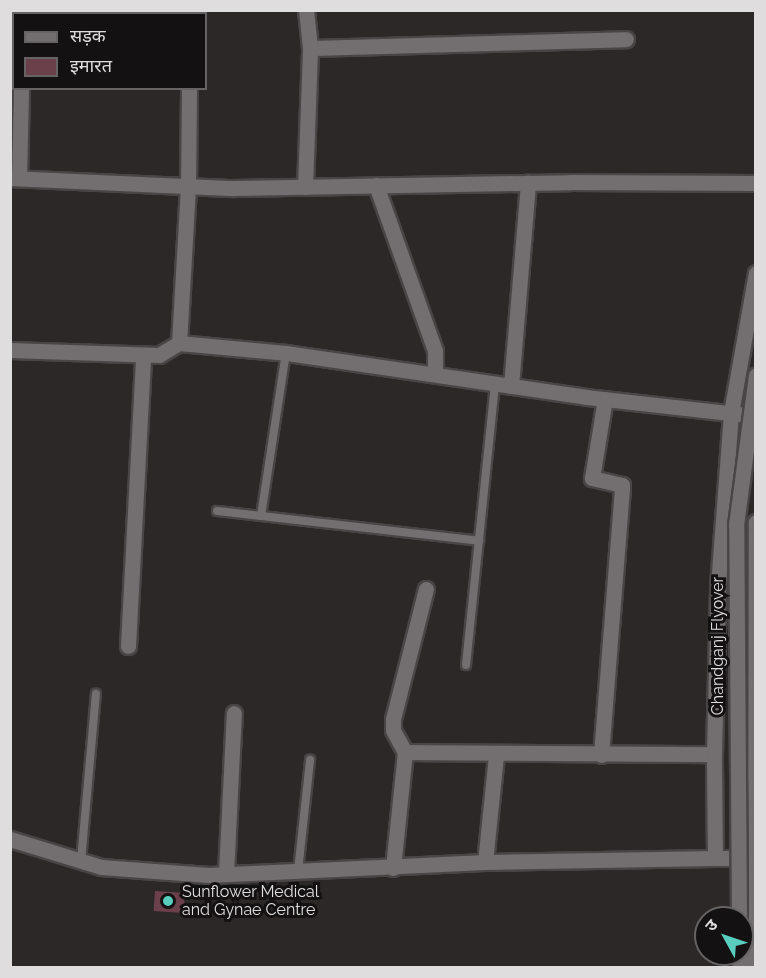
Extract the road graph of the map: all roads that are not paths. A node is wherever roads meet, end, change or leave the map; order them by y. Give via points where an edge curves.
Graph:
1 (306, 10) edge
2 (627, 39) dead end
3 (310, 48) junction
4 (21, 90) edge
5 (189, 90) edge
6 (15, 178) edge
7 (528, 183) junction
8 (756, 183) edge
9 (376, 185) junction
10 (188, 186) junction
11 (305, 187) junction
12 (756, 273) edge
13 (178, 344) junction
14 (10, 350) edge
15 (286, 353) junction
16 (143, 355) junction
17 (435, 373) junction
18 (756, 375) edge
19 (495, 383) junction
20 (511, 386) junction
21 (605, 399) junction
22 (731, 413) junction
23 (756, 416) edge
24 (217, 511) dead end
25 (261, 516) junction
26 (756, 522) edge
27 (755, 528) edge
28 (479, 541) junction
29 (426, 589) dead end
30 (754, 633) edge
31 (128, 646) dead end
32 (466, 665) dead end
33 (96, 694) dead end
34 (234, 713) dead end
35 (754, 729) edge
36 (405, 752) junction
37 (714, 754) junction
38 (496, 755) junction
39 (602, 755) junction
40 (310, 760) dead end
41 (754, 831) edge
42 (10, 839) edge
43 (716, 858) junction
44 (754, 858) junction
45 (81, 861) junction
46 (485, 862) junction
47 (393, 868) junction
48 (298, 871) junction
49 (226, 874) junction
50 (739, 906) edge
51 (755, 938) edge
52 (755, 968) edge

1 - 3 street
2 - 3 street
3 - 11 street
4 - 6 street
5 - 10 street
6 - 10 street
7 - 8 street
7 - 9 street
7 - 20 street
9 - 11 street
9 - 17 street via 435,351
10 - 11 street
10 - 13 street
12 - 22 street
13 - 15 street
13 - 16 street via 159,355
14 - 16 street
15 - 17 street
15 - 25 lane
16 - 31 street
17 - 19 street
18 - 50 street, Chandganj Flyover, bridge via 736,525
19 - 20 street
19 - 28 lane
20 - 21 street
21 - 22 street
21 - 39 street via 592,478 622,485 622,489
22 - 23 street
22 - 37 street via 718,586
24 - 25 lane
25 - 28 lane
26 - 27 street
27 - 30 street
28 - 32 lane
29 - 36 street via 393,719 393,730
30 - 35 street
33 - 45 lane
34 - 49 street
35 - 41 street
36 - 38 street
36 - 47 street
37 - 39 street
37 - 43 street
38 - 39 street
38 - 46 street
40 - 48 lane
41 - 44 street
42 - 45 street
43 - 44 street
43 - 46 street
44 - 51 street
45 - 49 street via 101,867
46 - 47 street
47 - 48 street
48 - 49 street
51 - 52 street

